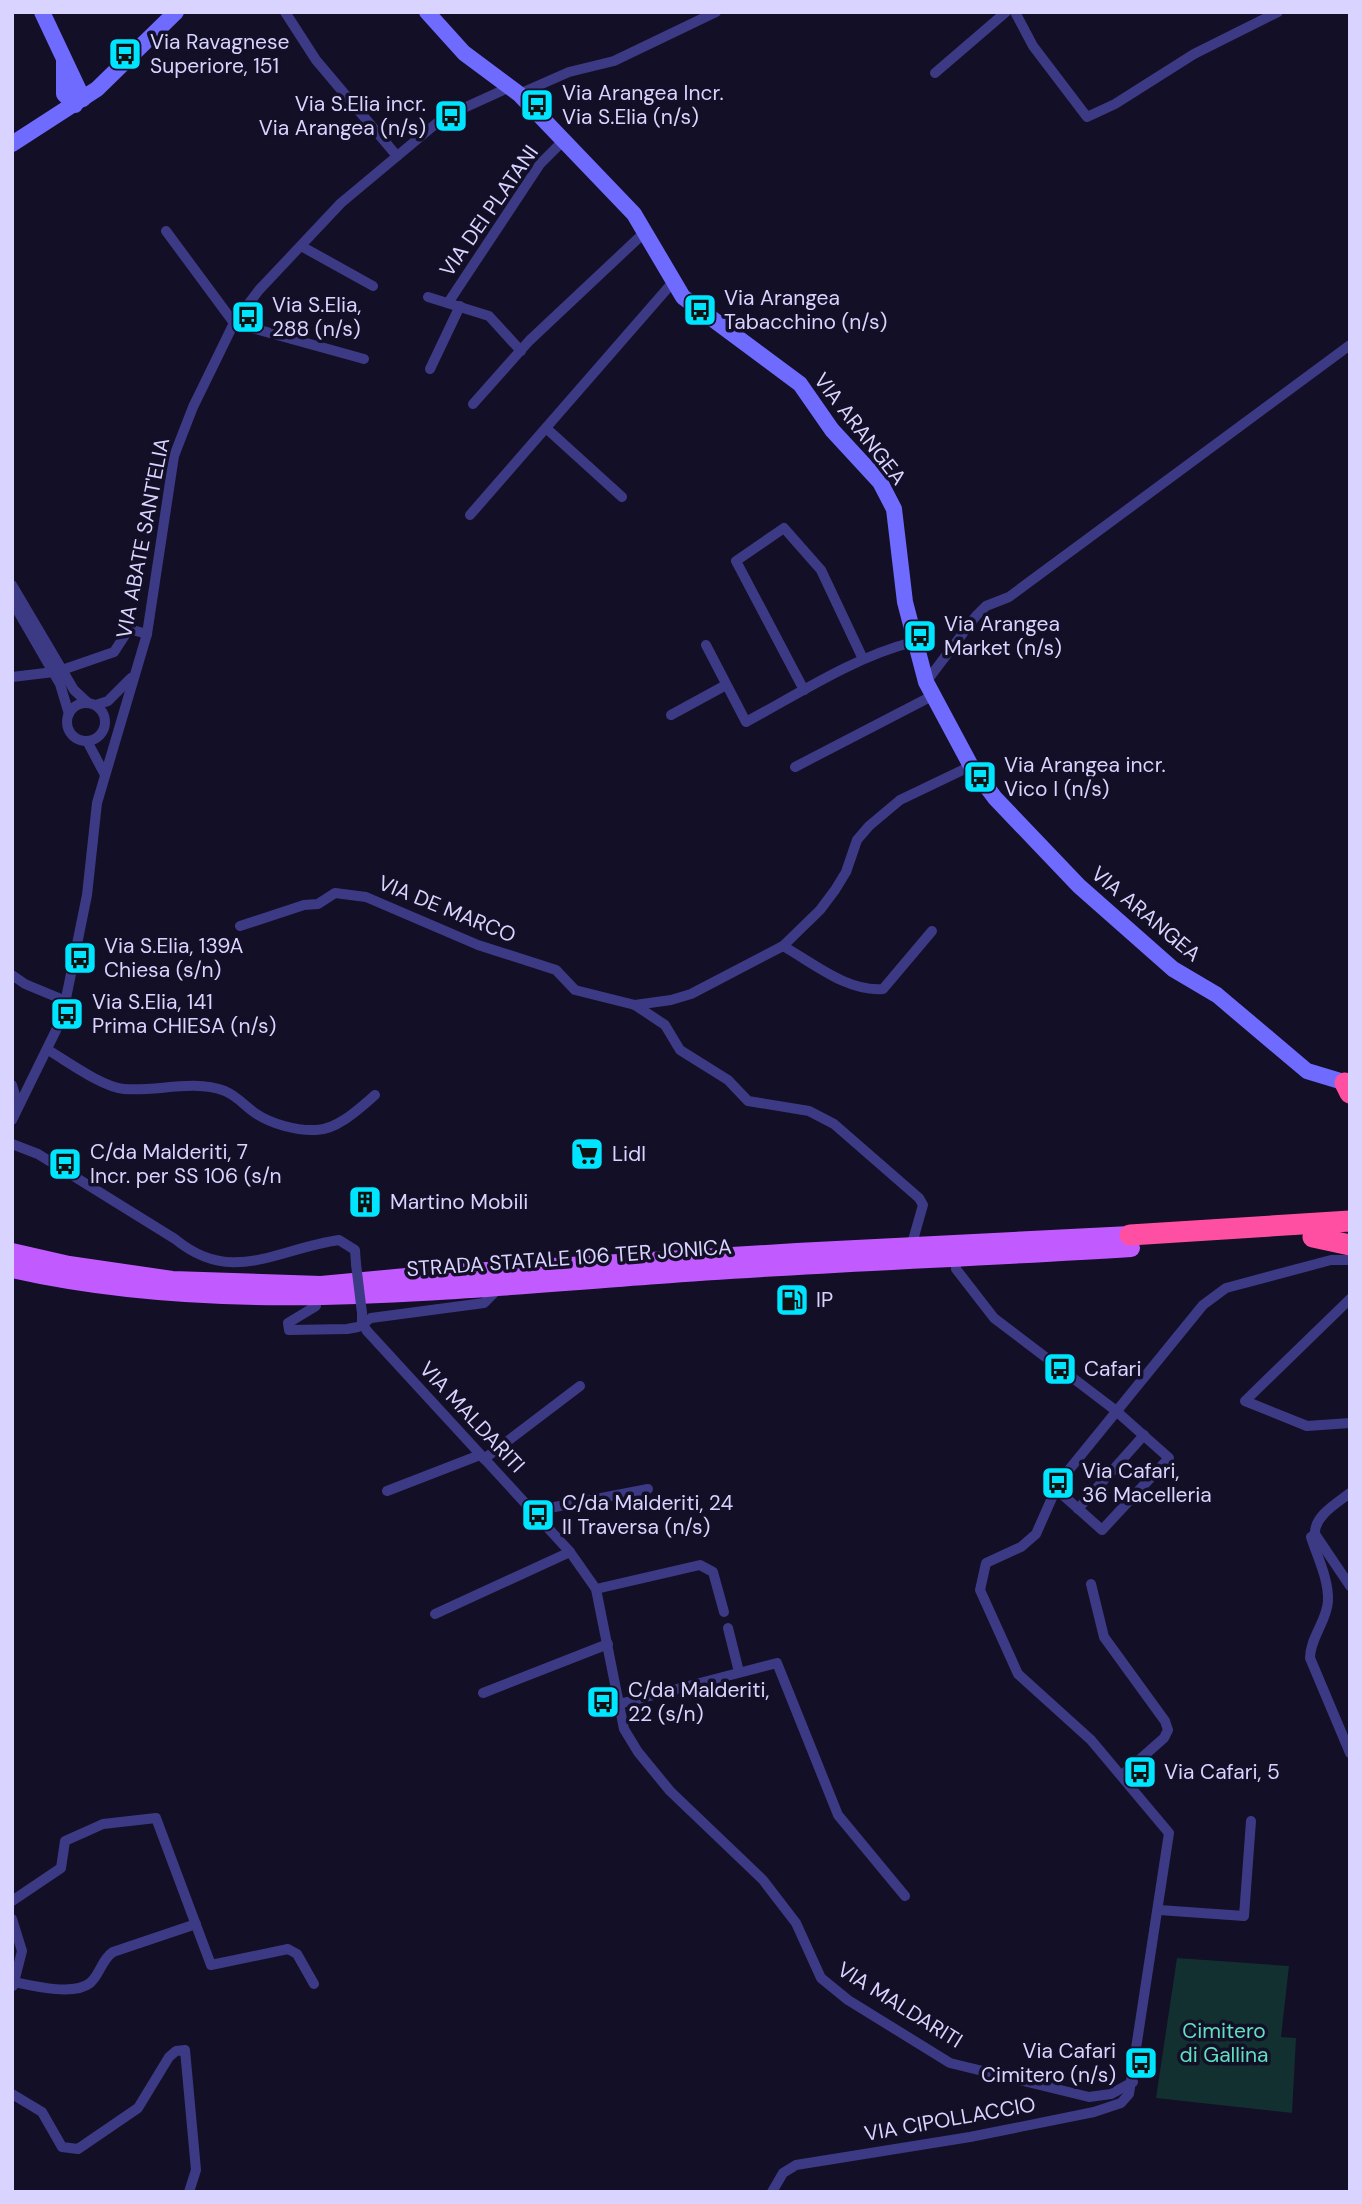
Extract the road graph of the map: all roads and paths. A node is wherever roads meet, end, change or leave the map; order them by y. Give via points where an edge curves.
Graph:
1 (42, 12) edge
2 (176, 12) edge
3 (285, 12) edge
4 (427, 12) edge
5 (716, 12) edge
6 (1006, 12) edge
7 (1015, 12) edge
8 (1278, 12) edge
9 (64, 57) junction
10 (935, 73) dead end
11 (63, 80) junction
12 (515, 91) junction
13 (79, 102) junction
14 (42, 125) junction
15 (563, 141) junction
16 (12, 144) edge
17 (397, 156) junction
18 (166, 231) dead end
19 (646, 231) junction
20 (300, 246) junction
21 (673, 282) junction
22 (373, 286) dead end
23 (428, 297) dead end
24 (448, 303) junction
25 (460, 306) junction
26 (234, 323) junction
27 (1350, 345) edge
28 (521, 351) junction
29 (364, 359) dead end
30 (430, 369) dead end
31 (473, 404) dead end
32 (546, 428) junction
33 (622, 497) dead end
34 (470, 515) dead end
35 (12, 585) edge
36 (12, 601) edge
37 (147, 634) junction
38 (914, 642) junction
39 (706, 645) dead end
40 (863, 659) junction
41 (58, 671) junction
42 (133, 676) junction
43 (12, 677) edge
44 (726, 685) junction
45 (929, 689) junction
46 (804, 690) junction
47 (96, 707) junction
48 (69, 714) junction
49 (671, 716) dead end
50 (92, 739) junction
51 (971, 766) junction
52 (795, 767) dead end
53 (104, 773) junction
54 (240, 926) dead end
55 (932, 931) dead end
56 (783, 946) junction
57 (12, 975) edge
58 (65, 1001) junction
59 (635, 1005) junction
60 (48, 1050) junction
61 (12, 1085) edge
62 (1348, 1087) edge
63 (375, 1095) dead end
64 (18, 1105) junction
65 (12, 1120) edge
66 (12, 1144) edge
67 (1350, 1221) edge
68 (1350, 1234) edge
69 (1313, 1237) junction
70 (1130, 1242) junction
71 (1350, 1244) edge
72 (911, 1247) junction
73 (12, 1252) edge
74 (956, 1259) junction
75 (1350, 1260) edge
76 (12, 1269) edge
77 (501, 1286) junction
78 (316, 1297) junction
79 (1350, 1299) edge
80 (362, 1318) junction
81 (580, 1387) dead end
82 (1115, 1410) junction
83 (1350, 1423) edge
84 (1144, 1436) junction
85 (482, 1457) junction
86 (649, 1489) dead end
87 (1056, 1489) junction
88 (387, 1491) dead end
89 (1350, 1493) edge
90 (1078, 1509) junction
91 (534, 1511) junction
92 (1315, 1534) junction
93 (570, 1552) junction
94 (1091, 1584) dead end
95 (1350, 1586) edge
96 (596, 1589) junction
97 (724, 1612) dead end
98 (435, 1614) dead end
99 (728, 1628) dead end
100 (608, 1644) junction
101 (739, 1672) junction
102 (483, 1693) dead end
103 (619, 1704) junction
104 (1350, 1753) edge
105 (1122, 1775) junction
106 (1251, 1821) dead end
107 (905, 1896) dead end
108 (12, 1901) edge
109 (1159, 1910) junction
110 (13, 1922) edge
111 (196, 1924) junction
112 (314, 1983) dead end
113 (13, 1986) edge
114 (1133, 2082) junction
115 (12, 2094) edge
116 (188, 2192) edge
117 (772, 2192) edge

1 - 9 street
2 - 13 street
3 - 17 street via 316,60
4 - 12 street, VIA ARANGEA via 464,53
5 - 12 street, VIA ABATE SANT'ELIA via 614,61
6 - 10 street
7 - 8 street via 1033,46 1087,117 1194,54
9 - 11 street
9 - 13 street
11 - 13 street via 64,94
11 - 14 street via 60,96
12 - 15 street, VIA ARANGEA
12 - 17 street, VIA ABATE SANT'ELIA via 444,117
13 - 14 street
14 - 16 street
15 - 19 street, VIA ARANGEA
15 - 24 street, VIA DEI PLATANI via 540,164
17 - 20 street, VIA ABATE SANT'ELIA via 341,203
18 - 26 street
19 - 21 street, VIA ARANGEA
19 - 28 street
20 - 22 street
20 - 26 street, VIA ABATE SANT'ELIA
21 - 32 street
21 - 38 street, VIA ARANGEA via 683,297 800,384 832,430 880,482 898,526
23 - 24 street
24 - 25 street
25 - 28 street via 489,316
25 - 30 street, VIA DEI PLATANI
26 - 29 street
26 - 37 street, VIA ABATE SANT'ELIA via 174,456
27 - 45 street via 1009,597 986,607
28 - 31 street
32 - 33 street
32 - 34 street
35 - 41 street
36 - 41 street
37 - 41 street via 129,629 114,652
37 - 42 street, VIA ABATE SANT'ELIA
38 - 40 street
38 - 45 street, VIA ARANGEA
39 - 44 street
40 - 46 street
40 - 46 street via 821,570 784,528 736,561
41 - 43 street
41 - 47 street
41 - 48 street
42 - 47 street, VIA ABATE SANT'ELIA
42 - 53 street, VIA ABATE SANT'ELIA
44 - 46 street via 746,722
44 - 49 street
45 - 51 street, VIA ARANGEA
45 - 52 street
47 - 48 street via 73,708
47 - 50 street via 105,727
48 - 50 street via 73,736
50 - 53 street
51 - 56 street via 900,800 869,826 857,841 835,890
51 - 62 street, VIA ARANGEA via 995,798 1079,886 1173,969 1217,995 1307,1071
53 - 58 street, VIA ABATE SANT'ELIA via 87,895
54 - 59 street, VIA DE MARCO via 348,892 478,945 556,970 575,990
55 - 56 street via 883,989 846,983
56 - 59 street via 691,994
57 - 58 street
58 - 60 street, VIA ABATE SANT'ELIA
59 - 72 street via 665,1025 680,1050 728,1080 748,1101 809,1111 834,1124 919,1198 923,1205
60 - 63 street via 121,1089 201,1086 225,1091 256,1114 300,1129 327,1128
60 - 64 street, VIA ABATE SANT'ELIA
61 - 64 street
64 - 65 street, VIA ABATE SANT'ELIA
66 - 80 street, bridge via 38,1154 192,1253 224,1264 339,1240 355,1250
67 - 70 highway
68 - 69 highway
69 - 70 highway
69 - 71 highway
70 - 72 main road, STRADA STATALE 106 TER JONICA
70 - 74 main road, STRADA STATALE 106 TER JONICA
72 - 73 main road, STRADA STATALE 106 TER JONICA via 293,1285 172,1280
74 - 77 main road, STRADA STATALE 106 TER JONICA via 834,1262
74 - 82 street via 956,1269 994,1318
75 - 82 street via 1331,1260 1226,1288 1203,1306
76 - 78 main road, STRADA STATALE 106 TER JONICA via 66,1281 171,1293
77 - 78 main road, STRADA STATALE 106 TER JONICA
77 - 80 street via 484,1303
78 - 80 street via 316,1306 288,1323 289,1330 347,1329
79 - 83 street via 1245,1401 1307,1426
80 - 85 street, VIA MALDARITI
81 - 85 street
82 - 84 street
82 - 87 street
84 - 90 street
84 - 90 street via 1169,1458 1102,1530
85 - 88 street
85 - 91 street, VIA MALDARITI
86 - 91 street
87 - 90 street
87 - 105 street via 1036,1534 1021,1547 986,1563 980,1590 1018,1674 1091,1740
89 - 92 street via 1318,1520
91 - 93 street, VIA MALDARITI
92 - 95 street
92 - 104 street via 1311,1537 1328,1601 1310,1658
93 - 96 street, VIA MALDARITI
93 - 98 street
94 - 105 street via 1104,1637 1168,1730
96 - 97 street via 700,1565 713,1572
96 - 100 street, VIA MALDARITI
99 - 101 street
100 - 102 street
100 - 103 street, VIA MALDARITI
101 - 103 street
101 - 107 street via 777,1663 838,1815
103 - 114 street, VIA MALDARITI via 624,1728 638,1752 670,1791 763,1880 796,1923 821,1978 848,2000 950,2063 1089,2097 1111,2094
105 - 109 street via 1169,1833
106 - 109 street via 1244,1916
108 - 111 street via 61,1868 65,1841 103,1824 156,1818
109 - 114 street
110 - 113 street via 22,1951
111 - 112 street via 211,1965 288,1949 297,1954
111 - 113 street via 113,1952 83,1987
114 - 117 street, VIA CIPOLLACCIO via 1121,2103 1094,2112 796,2165 783,2173
115 - 116 street via 42,2112 62,2147 78,2148 138,2108 169,2057 185,2050 196,2171

